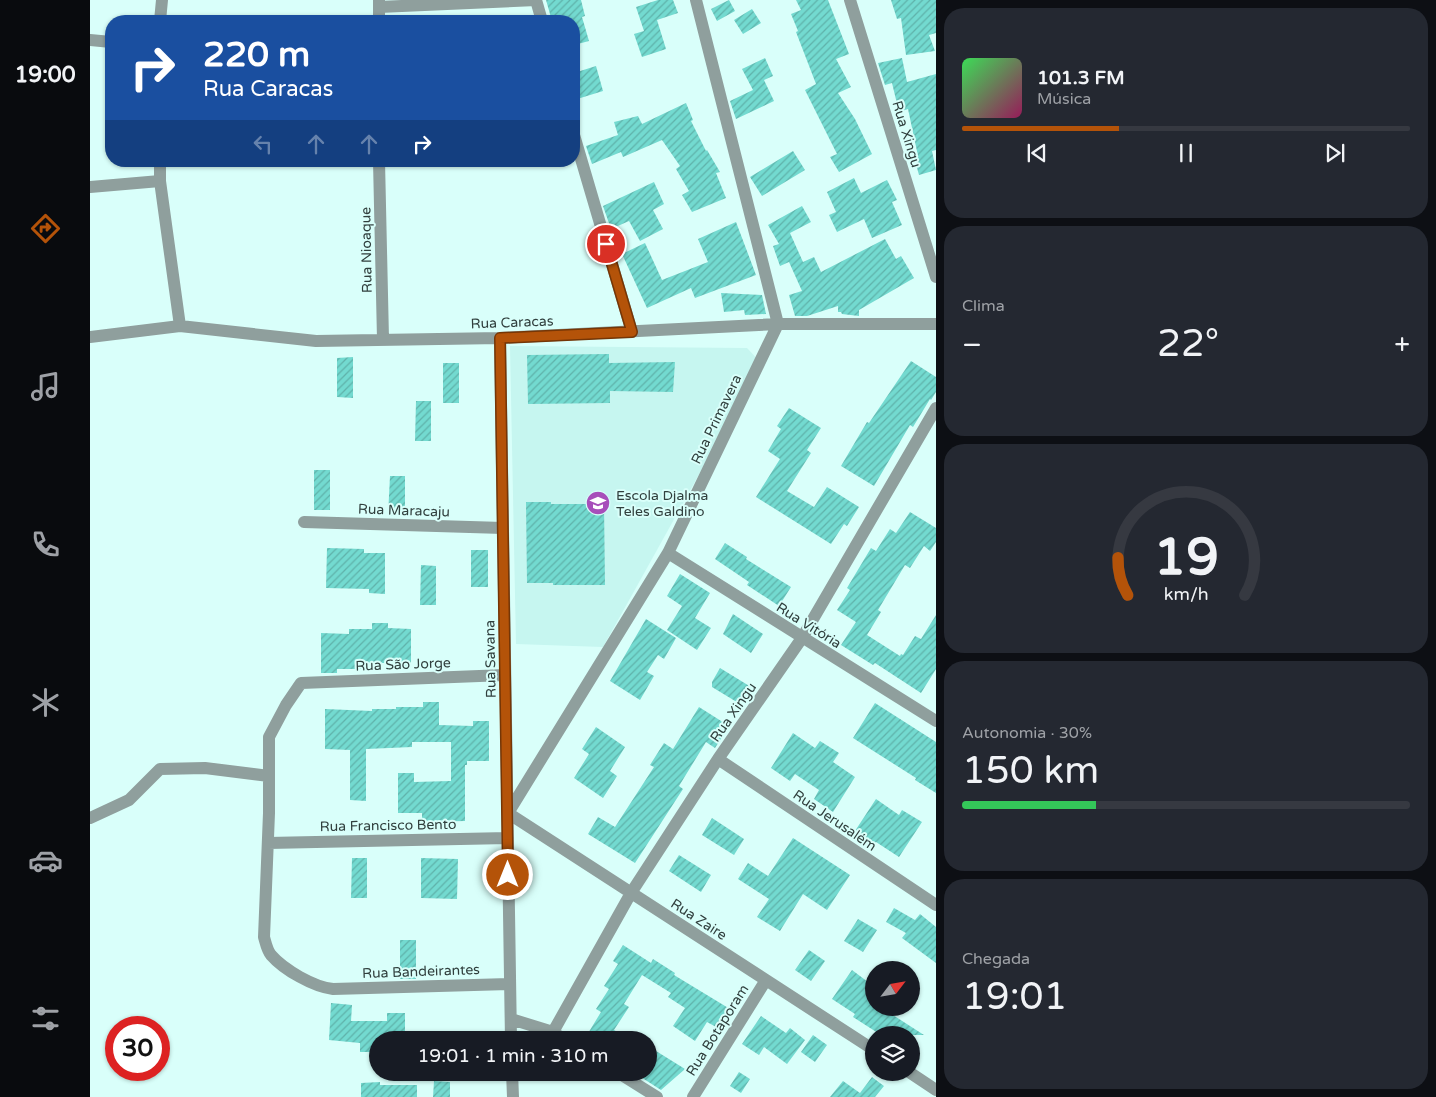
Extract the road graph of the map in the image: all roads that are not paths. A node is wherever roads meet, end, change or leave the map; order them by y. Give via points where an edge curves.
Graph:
1 (162, 0) edge
2 (536, 0) edge
3 (696, 0) edge
4 (850, 0) edge
5 (379, 3) edge
6 (161, 15) edge
7 (540, 15) edge
8 (90, 40) edge
9 (105, 41) edge
10 (580, 166) edge
11 (160, 167) edge
12 (379, 167) edge
13 (160, 181) junction
14 (90, 187) edge
15 (936, 278) edge
16 (778, 324) junction
17 (936, 324) edge
18 (180, 326) junction
19 (632, 332) junction
20 (90, 337) edge
21 (500, 338) junction
22 (383, 339) junction
23 (936, 408) edge
24 (304, 522) dead end
25 (503, 528) junction
26 (668, 553) junction
27 (802, 638) junction
28 (506, 675) junction
29 (301, 683) joint
30 (936, 720) edge
31 (718, 759) junction
32 (269, 776) junction
33 (508, 813) junction
34 (90, 818) edge
35 (508, 838) junction
36 (268, 843) junction
37 (631, 893) junction
38 (936, 905) edge
39 (766, 980) junction
40 (509, 984) junction
41 (511, 1019) junction
42 (511, 1031) edge
43 (550, 1031) edge
44 (554, 1031) edge
45 (865, 1044) edge
46 (920, 1079) edge
47 (512, 1081) edge
48 (632, 1081) edge
49 (936, 1090) edge
50 (513, 1097) edge
51 (657, 1097) edge
52 (693, 1097) edge

1 - 6 street
2 - 5 street
2 - 7 street
3 - 16 street
4 - 15 street, Rua Xingu
8 - 9 street
10 - 19 street
11 - 13 street
12 - 22 street, Rua Nioaque
13 - 14 street
13 - 18 street
16 - 17 street, Rua Caracas
16 - 19 street, Rua Caracas
16 - 26 street, Rua Primavera
18 - 20 street, Rua Caracas
18 - 22 street, Rua Caracas via 316,341
19 - 21 street, Rua Caracas
21 - 22 street, Rua Caracas
21 - 25 street, Rua Savana
23 - 27 street, Rua Xingu
24 - 25 street, Rua Maracaju
25 - 28 street, Rua Savana
26 - 27 street, Rua Vitória
26 - 33 street, Rua Primavera
27 - 30 street, Rua Vitória
27 - 31 street, Rua Xingu
28 - 29 street, Rua São Jorge
28 - 33 street, Rua Savana
29 - 32 street, Rua Bandeirantes via 269,737
31 - 37 street, Rua Xingu
31 - 38 street, Rua Jerusalém
32 - 34 street via 205,768 160,769 129,800
32 - 36 street, Rua Bandeirantes
33 - 35 street, Rua Savana
33 - 37 street, Rua Zaire
35 - 36 street, Rua Francisco Bento
35 - 40 street, Rua Savana
36 - 40 street, Rua Bandeirantes via 264,937 271,955 284,968 322,988 333,989
37 - 39 street, Rua Zaire
37 - 44 street, Rua Xingu
39 - 45 street, Rua Zaire
39 - 52 street, Rua Botaporam
40 - 41 street, Rua Savana
41 - 42 street, Rua Savana
41 - 43 street
46 - 49 street
47 - 50 street
48 - 51 street

